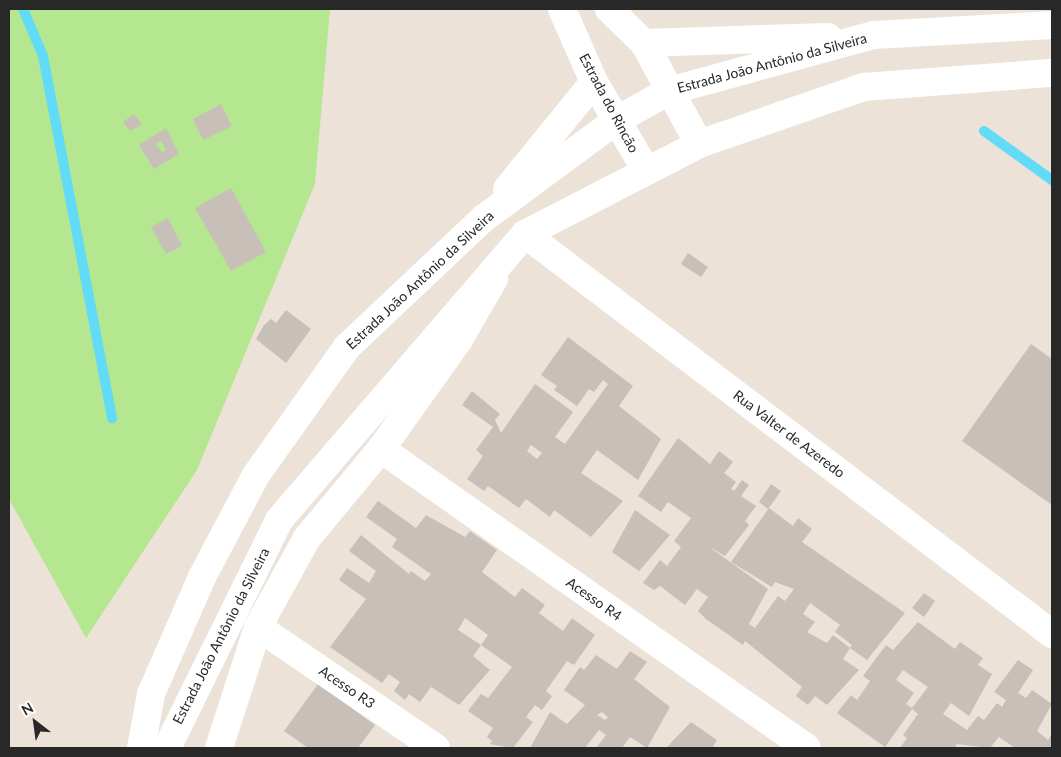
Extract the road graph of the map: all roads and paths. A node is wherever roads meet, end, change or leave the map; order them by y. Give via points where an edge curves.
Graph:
1 (562, 9) edge
2 (609, 9) edge
3 (1052, 25) edge
4 (874, 35) junction
5 (644, 43) junction
6 (1052, 73) edge
7 (594, 82) junction
8 (669, 91) junction
9 (617, 120) junction
10 (699, 144) junction
11 (646, 170) junction
12 (484, 218) junction
13 (517, 242) junction
14 (381, 449) junction
15 (280, 520) junction
16 (307, 538) junction
17 (258, 627) junction
18 (1052, 634) edge
19 (141, 748) edge
20 (167, 748) edge
21 (219, 748) edge
22 (436, 748) edge
23 (808, 748) edge

1 - 7 main road, Estrada do Rincão
2 - 5 main road
3 - 4 main road, Estrada João Antônio da Silveira
4 - 5 main road
4 - 8 main road, Estrada João Antônio da Silveira
5 - 8 main road
6 - 10 main road, Estrada João Antônio da Silveira via 864,87
7 - 9 main road, Estrada do Rincão
7 - 12 main road
8 - 9 main road, Estrada João Antônio da Silveira
8 - 10 main road
9 - 11 main road, Estrada do Rincão
9 - 12 main road, Estrada João Antônio da Silveira
10 - 11 main road, Estrada João Antônio da Silveira
11 - 13 main road, Estrada João Antônio da Silveira
12 - 19 main road, Estrada João Antônio da Silveira via 347,347 256,475 202,577 151,694
13 - 14 main road via 458,341
13 - 15 main road, Estrada João Antônio da Silveira
13 - 18 main road, Rua Valter de Azeredo
14 - 16 main road
14 - 23 main road, Acesso R4
15 - 16 main road
15 - 20 main road, Estrada João Antônio da Silveira
16 - 17 main road
17 - 21 main road
17 - 22 main road, Acesso R3

